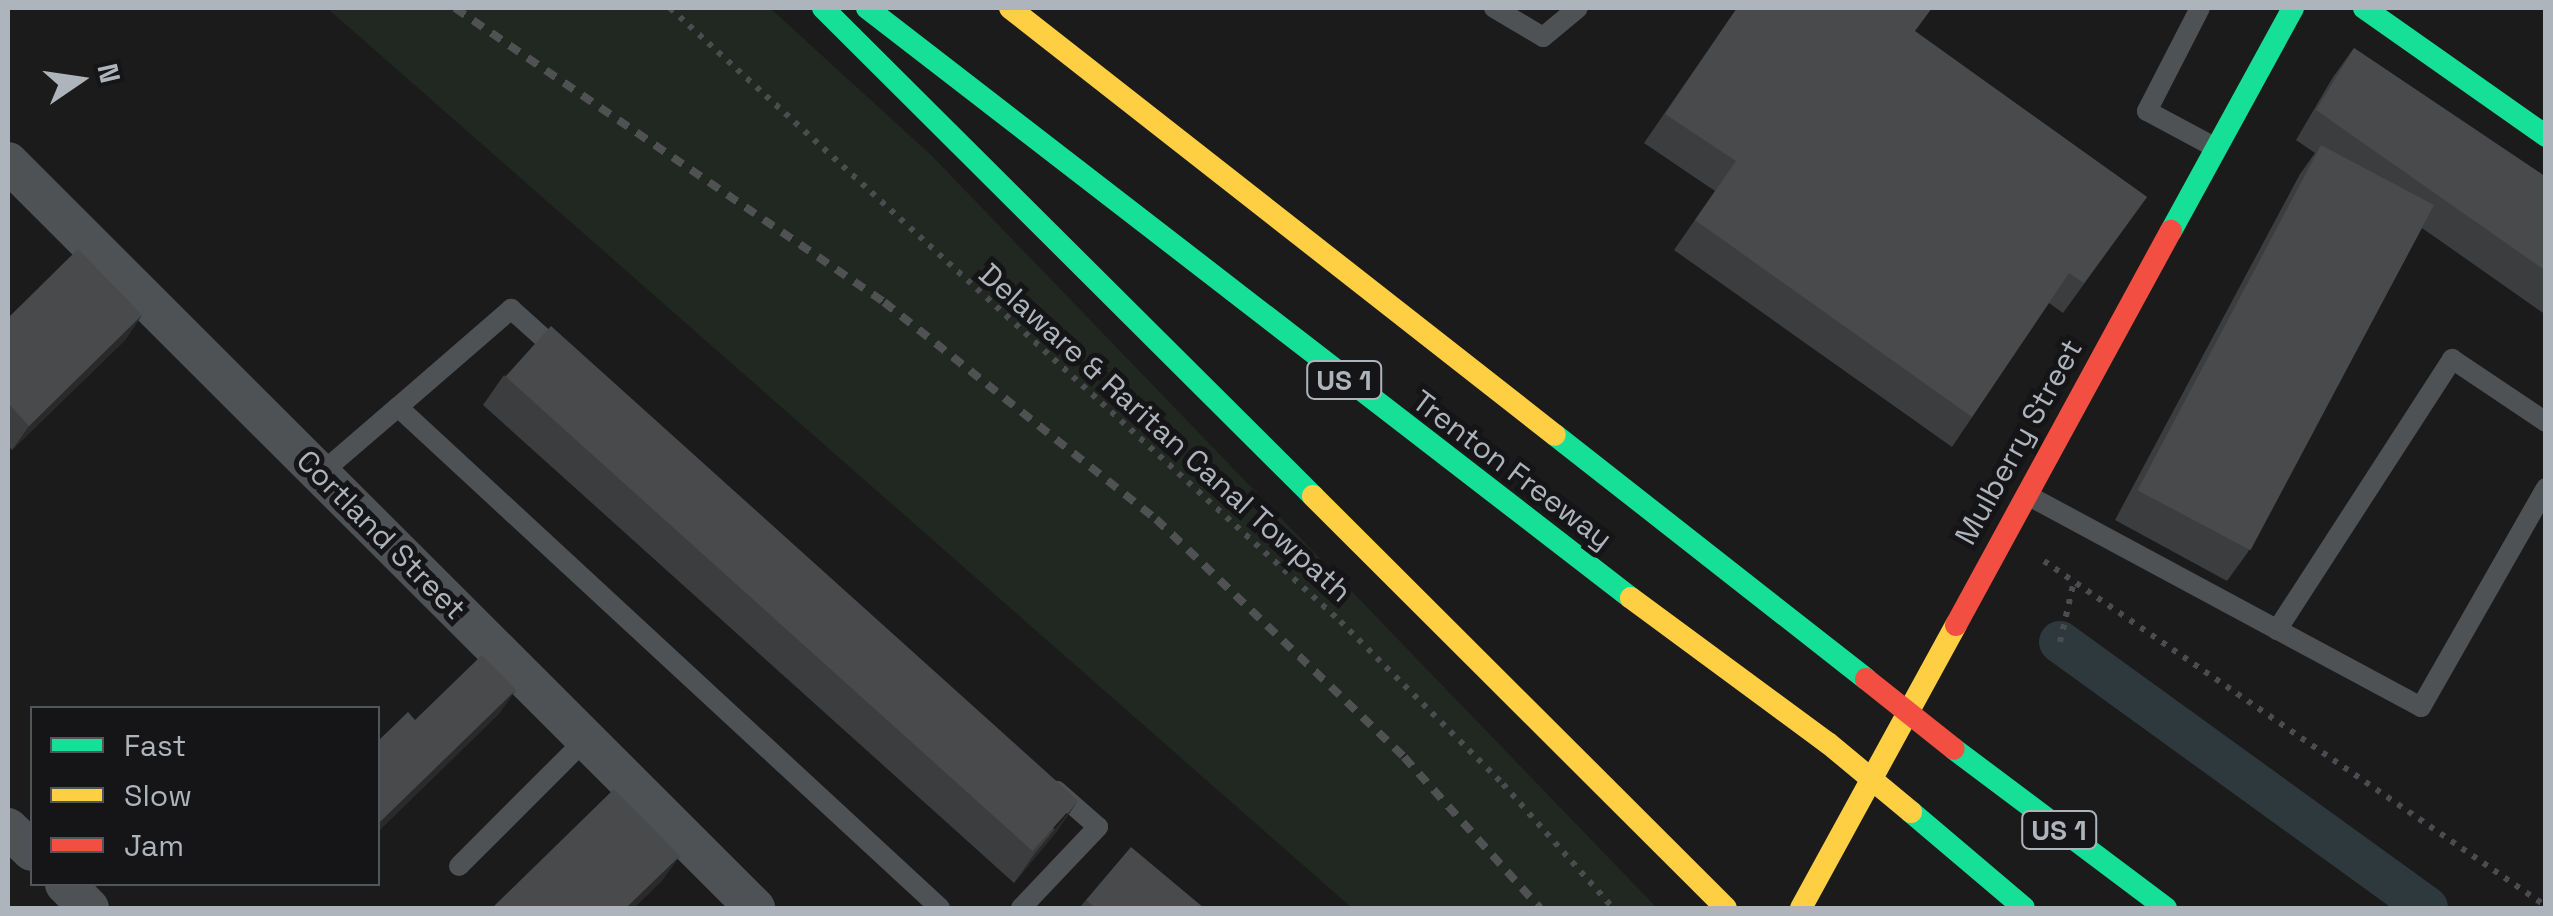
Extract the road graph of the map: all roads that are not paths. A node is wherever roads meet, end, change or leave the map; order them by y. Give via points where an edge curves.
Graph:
1 (823, 8) edge
2 (867, 8) edge
3 (1010, 8) edge
4 (1494, 8) edge
5 (1578, 8) edge
6 (2200, 8) edge
7 (2293, 8) edge
8 (2364, 8) edge
9 (2546, 136) edge
10 (2214, 147) junction
11 (8, 162) edge
12 (584, 374) edge
13 (398, 406) junction
14 (2546, 422) edge
15 (320, 474) junction
16 (2546, 488) edge
17 (2024, 493) junction
18 (2277, 630) junction
19 (586, 739) junction
20 (1040, 775) edge
21 (8, 828) edge
22 (30, 850) edge
23 (459, 866) dead end
24 (2122, 878) junction
25 (66, 886) edge
26 (90, 908) edge
27 (755, 908) edge
28 (940, 908) edge
29 (1021, 908) edge
30 (1726, 908) edge
31 (1801, 908) edge
32 (2024, 908) edge
33 (2152, 908) edge
34 (2166, 908) edge

1 - 30 main road
2 - 32 main road, Trenton Freeway / US 1, bridge via 1503,504 1828,743
3 - 24 main road, Trenton Freeway / US 1, bridge
4 - 5 lane via 1543,37
6 - 10 lane via 2147,111
7 - 10 main road, Mulberry Street
8 - 9 main road
10 - 17 main road, Mulberry Street
11 - 15 street, Cortland Street
12 - 13 lane via 511,309
13 - 15 lane
13 - 28 lane
14 - 18 lane via 2452,359
15 - 19 street, Cortland Street
16 - 18 lane via 2421,707
17 - 18 lane
17 - 31 main road, Mulberry Street
19 - 23 lane
19 - 27 street, Cortland Street
20 - 29 lane via 1098,827
21 - 22 street
24 - 33 main road
24 - 34 main road, Trenton Freeway / US 1
25 - 26 street

